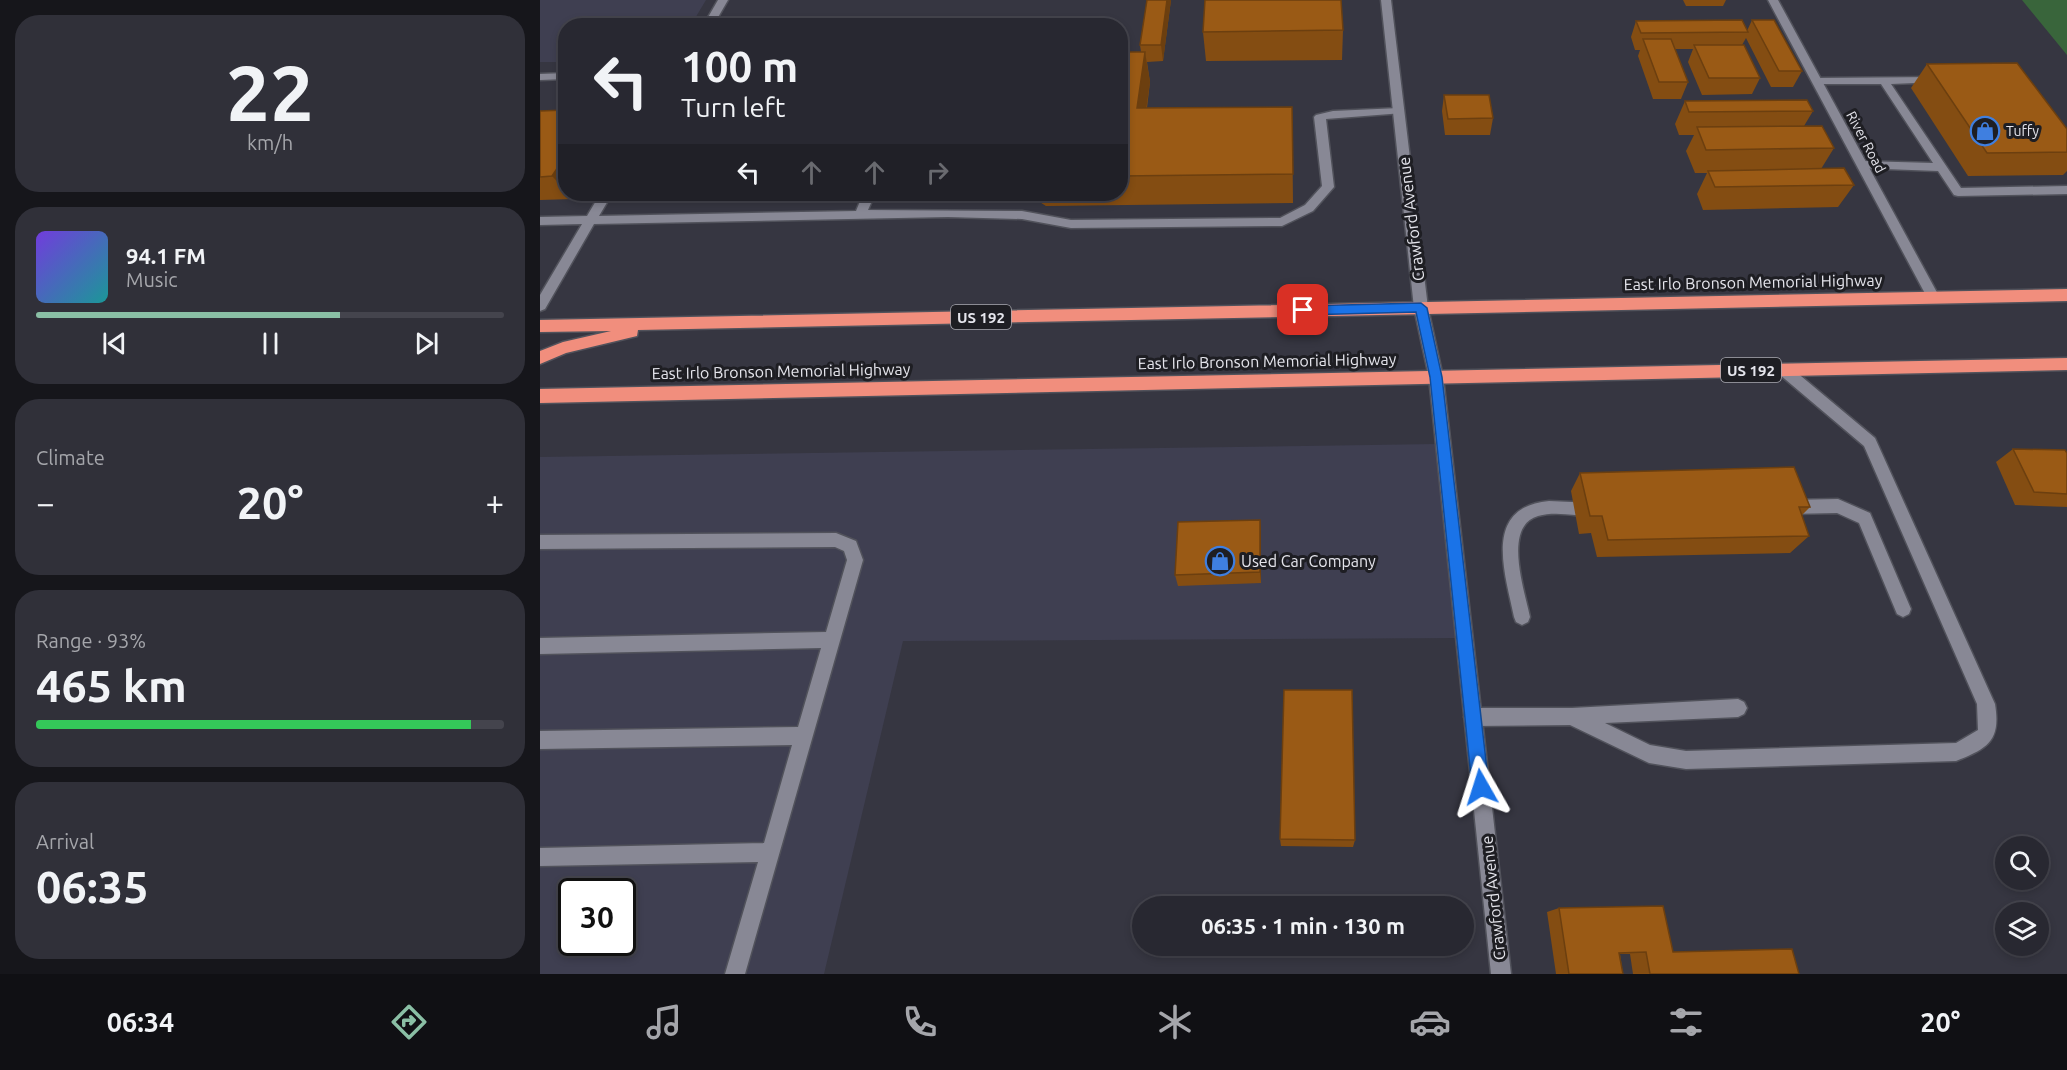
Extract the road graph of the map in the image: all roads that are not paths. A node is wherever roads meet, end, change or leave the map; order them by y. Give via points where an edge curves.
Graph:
1 (723, 0) edge
2 (1386, 0) edge
3 (1773, 0) edge
4 (713, 18) edge
5 (558, 76) edge
6 (540, 77) edge
7 (1941, 80) edge
8 (1817, 81) junction
9 (1884, 81) junction
10 (1399, 111) junction
11 (1862, 165) junction
12 (1942, 167) junction
13 (2067, 190) edge
14 (602, 201) edge
15 (866, 201) edge
16 (861, 214) junction
17 (590, 220) junction
18 (540, 221) edge
19 (2067, 295) edge
20 (1934, 298) junction
21 (540, 306) edge
22 (1421, 308) junction
23 (664, 324) junction
24 (540, 326) edge
25 (540, 358) edge
26 (2067, 364) edge
27 (1784, 370) junction
28 (1436, 377) junction
29 (540, 396) edge
30 (1773, 507) edge
31 (1610, 510) edge
32 (540, 542) edge
33 (1903, 609) dead end
34 (1522, 617) dead end
35 (832, 640) junction
36 (540, 646) edge
37 (1738, 708) dead end
38 (1571, 716) junction
39 (1473, 717) junction
40 (804, 736) junction
41 (540, 740) edge
42 (771, 852) junction
43 (540, 857) edge
44 (735, 974) edge
45 (1501, 974) edge

1 - 4 street
2 - 10 street, Crawford Avenue
3 - 8 street, River Road
5 - 6 street
7 - 9 street
8 - 9 street
8 - 11 street, River Road
9 - 12 street
10 - 16 street via 1320,117 1328,187 1309,208 1282,222 1071,224 1022,215
10 - 22 street, Crawford Avenue
11 - 12 street
11 - 20 street, River Road
12 - 13 street via 1958,192
14 - 17 street
15 - 16 street
16 - 17 street
17 - 18 street
17 - 21 street
19 - 20 highway, East Irlo Bronson Memorial Highway / US 192
20 - 22 highway, East Irlo Bronson Memorial Highway / US 192
22 - 23 highway, East Irlo Bronson Memorial Highway / US 192
22 - 28 street, Crawford Avenue
23 - 24 highway, East Irlo Bronson Memorial Highway / US 192
23 - 25 highway via 563,348
26 - 27 highway, East Irlo Bronson Memorial Highway / US 192
27 - 28 highway, East Irlo Bronson Memorial Highway / US 192
27 - 38 street via 1870,442 1986,704 1990,721 1987,735 1956,752 1686,760 1649,754
28 - 29 highway, East Irlo Bronson Memorial Highway / US 192
28 - 39 street, Crawford Avenue
30 - 33 street via 1838,506 1865,518
31 - 34 street via 1548,508 1522,515 1513,524 1510,552
32 - 35 street via 836,540 850,546 855,560
35 - 36 street
35 - 40 street
37 - 38 street
38 - 39 street
39 - 45 street, Crawford Avenue
40 - 41 street
40 - 42 street
42 - 43 street
42 - 44 street

